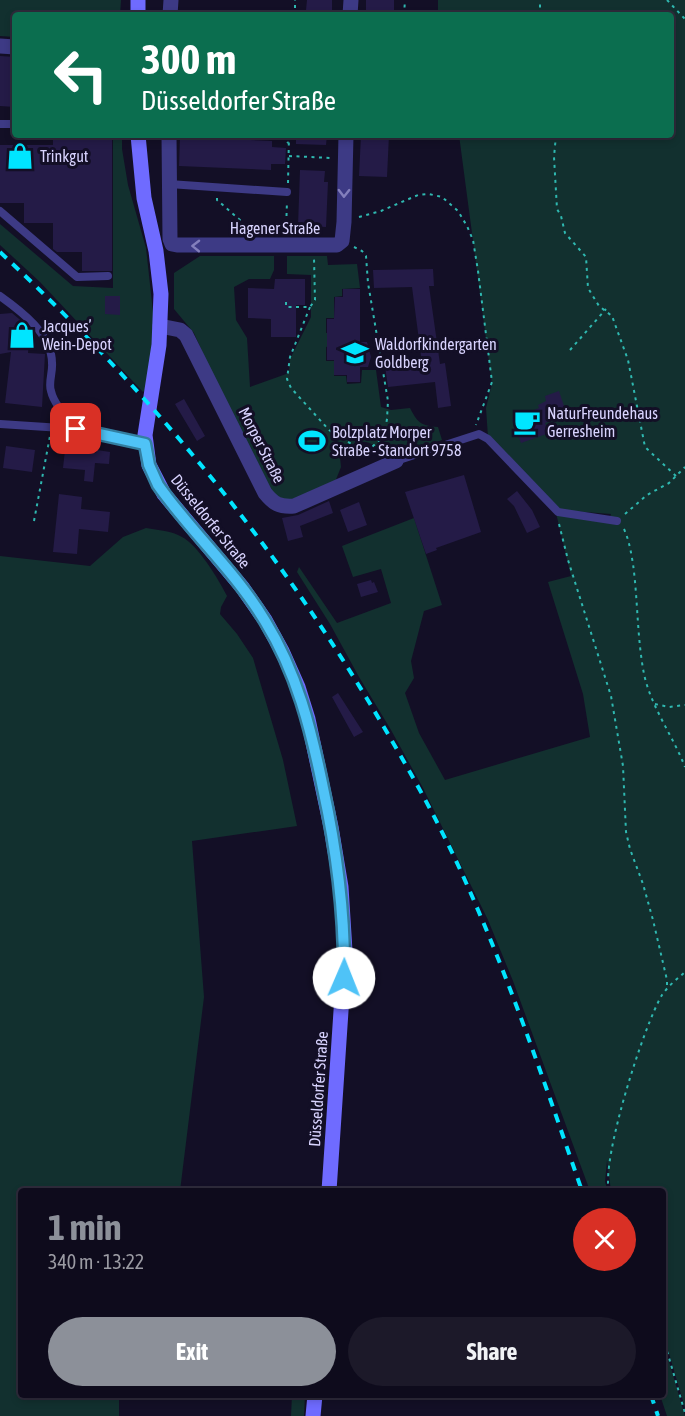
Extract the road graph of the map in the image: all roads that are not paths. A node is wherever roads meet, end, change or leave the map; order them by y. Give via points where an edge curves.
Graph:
1 (138, 138) edge
2 (169, 138) edge
3 (346, 138) edge
4 (169, 184) junction
5 (287, 192) dead end
6 (0, 211) edge
7 (108, 276) dead end
8 (0, 296) edge
9 (160, 326) junction
10 (0, 424) edge
11 (76, 429) junction
12 (145, 444) junction
13 (390, 463) joint
14 (617, 521) road end
15 (329, 1188) edge
16 (315, 1398) edge
17 (314, 1416) edge

1 - 9 main road via 144,198 159,267
2 - 4 street
3 -> 4 street, Hagener Straße via 344,222 342,241 337,245 177,245 170,239
4 - 5 lane
6 - 7 lane via 77,277
8 - 11 lane via 24,314 45,340 53,361 50,390
9 - 12 main road
9 - 13 street, Morper Straße via 186,335 274,504 294,506
10 - 11 lane
11 - 12 lane
12 - 15 main road, Düsseldorfer Straße via 149,465 164,494 232,574 265,620 289,667 312,734 337,858 345,929
13 - 14 lane, Morper Straße via 479,434 489,439 558,512
16 - 17 main road

